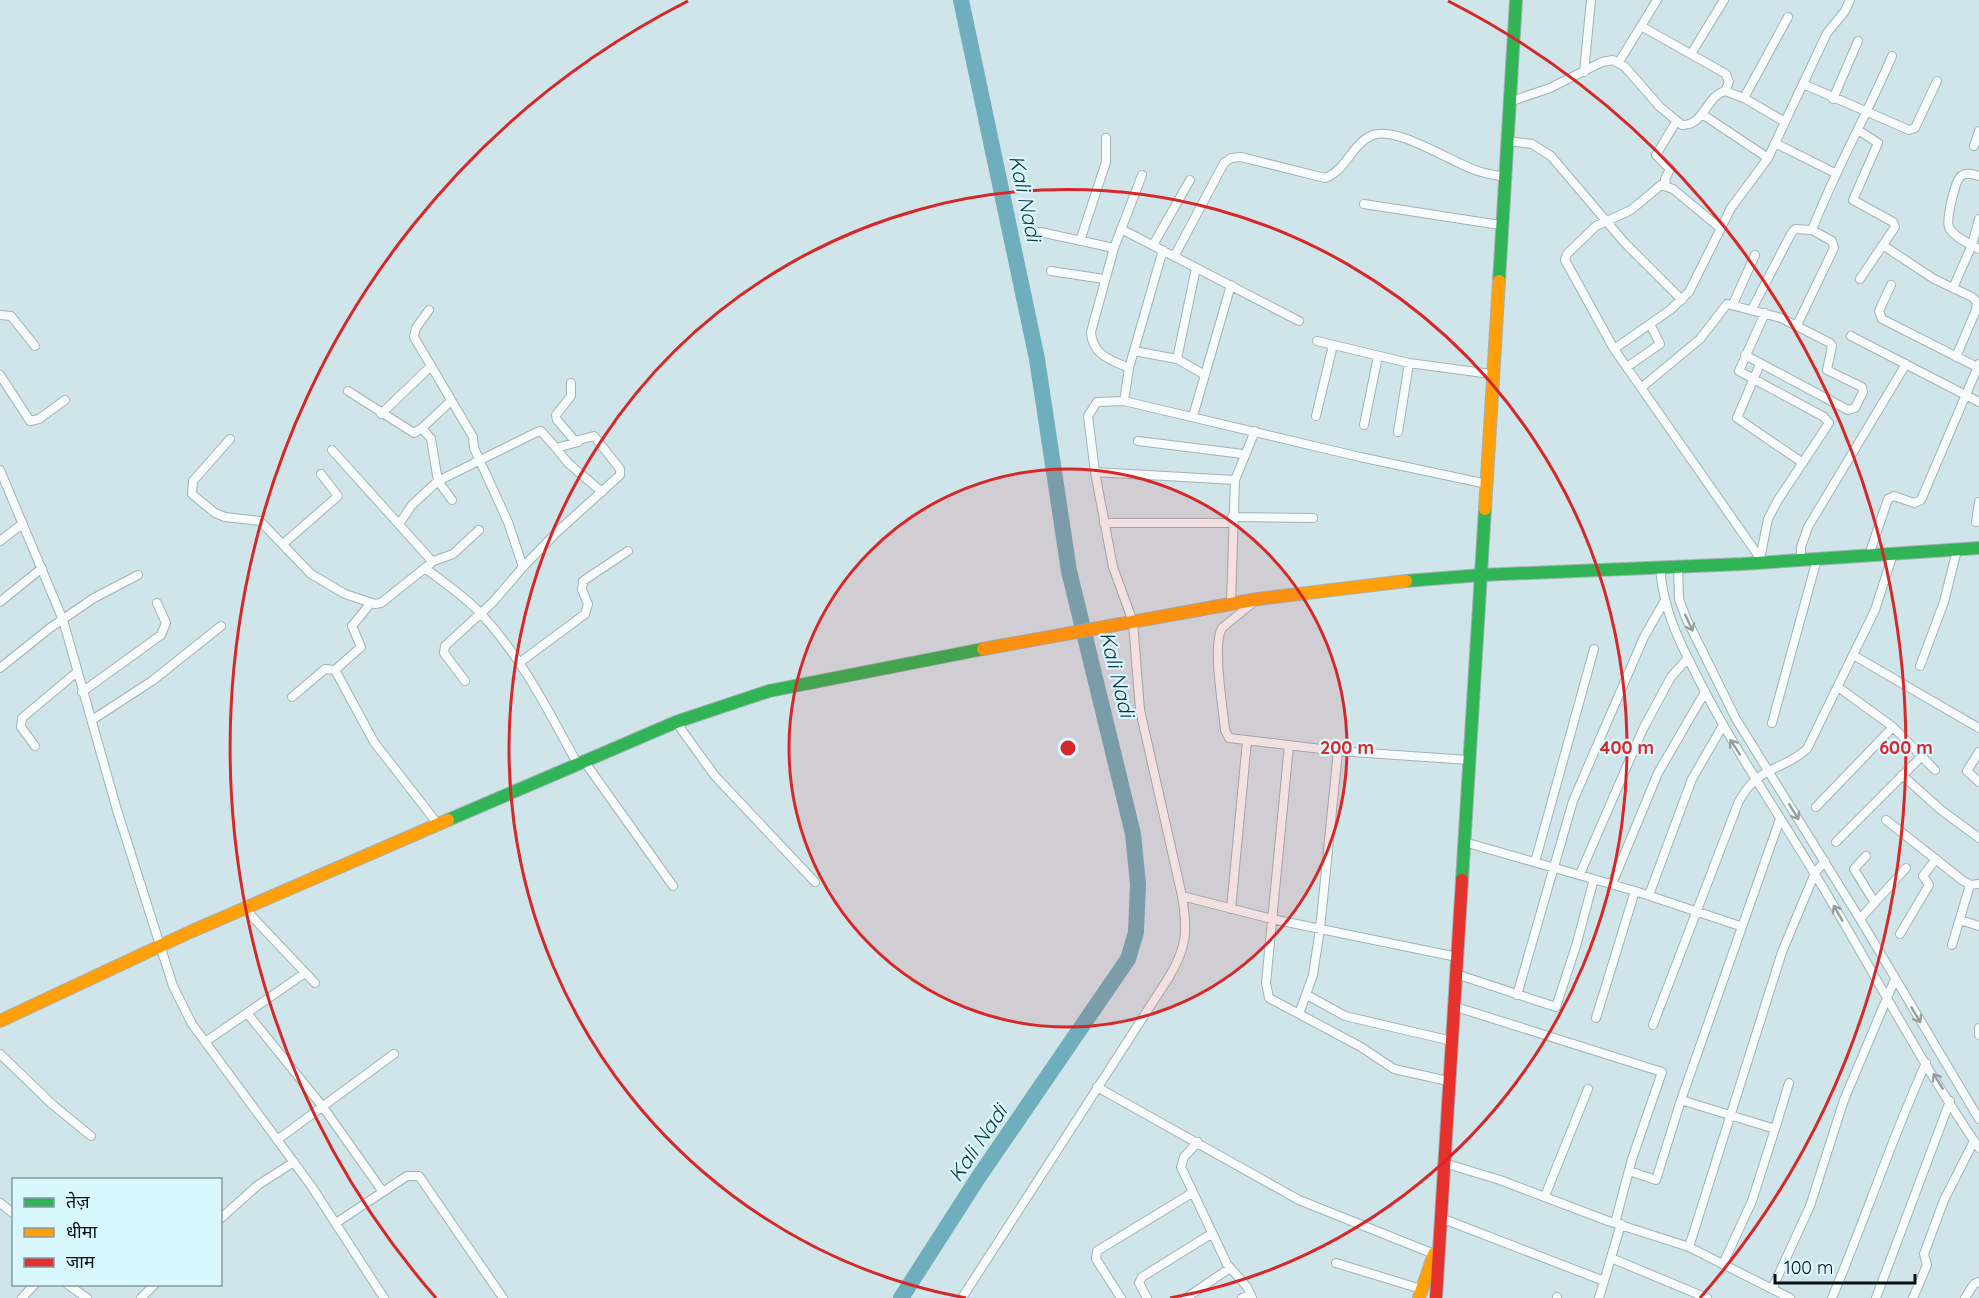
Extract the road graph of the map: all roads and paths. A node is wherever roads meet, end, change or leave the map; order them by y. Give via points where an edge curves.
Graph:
1 (1516, 0) edge
2 (1591, 0) edge
3 (1656, 0) edge
4 (1724, 0) edge
5 (1850, 0) edge
6 (1788, 17) dead end
7 (1641, 26) junction
8 (1858, 41) dead end
9 (1691, 54) junction
10 (1892, 57) dead end
11 (1619, 62) junction
12 (1584, 72) junction
13 (1936, 81) dead end
14 (1803, 84) junction
15 (1725, 91) junction
16 (1744, 98) junction
17 (1833, 99) junction
18 (1509, 102) junction
19 (1702, 114) junction
20 (1868, 114) junction
21 (1676, 122) junction
22 (1785, 122) junction
23 (1858, 130) junction
24 (1979, 131) edge
25 (1106, 138) dead end
26 (1507, 141) junction
27 (1776, 143) junction
28 (1974, 146) dead end
29 (1768, 158) junction
30 (1835, 173) junction
31 (1142, 175) dead end
32 (1979, 176) edge
33 (1505, 177) junction
34 (1190, 180) dead end
35 (1666, 184) junction
36 (1364, 204) dead end
37 (1979, 219) edge
38 (1605, 220) junction
39 (1500, 225) junction
40 (1720, 228) junction
41 (1121, 229) junction
42 (1812, 230) junction
43 (1041, 232) dead end
44 (1080, 241) junction
45 (1153, 245) junction
46 (1884, 246) junction
47 (1975, 247) edge
48 (1114, 248) junction
49 (1163, 250) junction
50 (1175, 255) junction
51 (1755, 255) dead end
52 (1196, 268) junction
53 (1051, 271) dead end
54 (1104, 279) junction
55 (1860, 279) dead end
56 (1231, 285) junction
57 (1891, 285) dead end
58 (1953, 288) junction
59 (1682, 300) junction
60 (1733, 304) junction
61 (1752, 309) junction
62 (429, 310) dead end
63 (1765, 313) junction
64 (0, 315) edge
65 (1299, 321) dead end
66 (1650, 324) junction
67 (1797, 326) junction
68 (1851, 336) dead end
69 (1317, 340) dead end
70 (1333, 345) junction
71 (35, 346) dead end
72 (1614, 349) junction
73 (1134, 351) junction
74 (1745, 355) junction
75 (1378, 356) junction
76 (1956, 357) junction
77 (1177, 359) junction
78 (1409, 363) junction
79 (1761, 364) junction
80 (1906, 364) junction
81 (431, 366) junction
82 (1627, 367) junction
83 (1978, 367) edge
84 (1128, 372) junction
85 (0, 375) edge
86 (1206, 375) junction
87 (1491, 375) junction
88 (1753, 379) junction
89 (571, 383) dead end
90 (1641, 388) junction
91 (348, 391) dead end
92 (1965, 396) junction
93 (65, 400) dead end
94 (451, 401) junction
95 (1124, 401) junction
96 (1979, 402) edge
97 (381, 414) junction
98 (1193, 416) junction
99 (1316, 416) dead end
100 (1364, 425) dead end
101 (422, 428) junction
102 (1255, 431) junction
103 (1398, 432) dead end
104 (230, 438) dead end
105 (1138, 441) dead end
106 (578, 442) junction
107 (556, 448) junction
108 (332, 450) dead end
109 (1243, 454) junction
110 (480, 461) junction
111 (1803, 463) junction
112 (0, 470) edge
113 (1095, 471) junction
114 (321, 474) dead end
115 (1235, 480) junction
116 (438, 481) junction
117 (2, 482) edge
118 (1487, 484) junction
119 (602, 492) junction
120 (452, 500) dead end
121 (1979, 502) edge
122 (1313, 518) dead end
123 (1232, 520) junction
124 (1976, 522) dead end
125 (1104, 523) junction
126 (22, 524) junction
127 (399, 524) junction
128 (479, 530) dead end
129 (0, 541) edge
130 (283, 544) junction
131 (1979, 548) edge
132 (1957, 550) junction
133 (628, 551) dead end
134 (1893, 554) junction
135 (1869, 555) junction
136 (1816, 559) junction
137 (1759, 560) junction
138 (1801, 560) junction
139 (428, 565) junction
140 (523, 567) junction
141 (1660, 567) junction
142 (1678, 567) junction
143 (42, 568) junction
144 (138, 575) dead end
145 (1481, 575) junction
146 (1258, 599) junction
147 (0, 602) edge
148 (1664, 602) junction
149 (157, 603) dead end
150 (371, 603) junction
151 (1231, 603) junction
152 (481, 614) junction
153 (63, 620) junction
154 (1133, 622) junction
155 (220, 626) dead end
156 (1594, 649) dead end
157 (1853, 655) junction
158 (1688, 658) junction
159 (519, 663) junction
160 (1920, 666) dead end
161 (0, 668) edge
162 (335, 670) junction
163 (77, 672) junction
164 (465, 681) dead end
165 (1838, 687) junction
166 (82, 692) junction
167 (1705, 692) junction
168 (292, 697) dead end
169 (92, 720) junction
170 (675, 722) junction
171 (1772, 723) dead end
172 (1722, 727) junction
173 (1893, 727) junction
174 (1979, 728) edge
175 (1246, 741) junction
176 (35, 746) dead end
177 (1289, 746) junction
178 (1338, 751) junction
179 (1979, 752) edge
180 (1921, 757) junction
181 (1469, 760) junction
182 (581, 762) junction
183 (1768, 770) junction
184 (1935, 770) dead end
185 (1902, 776) junction
186 (1754, 779) junction
187 (1979, 782) edge
188 (1815, 807) dead end
189 (1779, 819) junction
190 (1886, 820) dead end
191 (437, 823) junction
192 (1979, 838) edge
193 (1464, 842) junction
194 (1836, 842) dead end
195 (1866, 856) dead end
196 (1936, 859) junction
197 (1535, 861) junction
198 (1824, 861) junction
199 (1554, 867) junction
200 (1906, 868) dead end
201 (1815, 873) junction
202 (1580, 874) junction
203 (1594, 879) junction
204 (815, 882) dead end
205 (1612, 884) junction
206 (1975, 884) edge
207 (673, 885) dead end
208 (1635, 891) junction
209 (1649, 895) junction
210 (1182, 896) junction
211 (1872, 907) junction
212 (244, 908) junction
213 (1231, 909) junction
214 (1697, 912) junction
215 (1272, 919) junction
216 (1860, 919) junction
217 (1960, 920) junction
218 (1740, 926) junction
219 (1979, 926) edge
220 (1320, 929) junction
221 (1900, 934) dead end
222 (1952, 945) dead end
223 (160, 946) junction
224 (1457, 957) junction
225 (305, 973) junction
226 (1456, 974) junction
227 (1895, 979) junction
228 (315, 983) dead end
229 (1307, 995) junction
230 (1517, 995) junction
231 (1886, 996) junction
232 (1453, 1006) junction
233 (247, 1013) junction
234 (1299, 1014) junction
235 (1596, 1018) dead end
236 (0, 1022) edge
237 (1653, 1025) dead end
238 (1979, 1028) edge
239 (1979, 1035) edge
240 (1452, 1041) junction
241 (205, 1042) junction
242 (0, 1054) edge
243 (394, 1054) dead end
244 (1926, 1063) junction
245 (1448, 1081) junction
246 (1789, 1083) dead end
247 (1098, 1087) junction
248 (1588, 1089) dead end
249 (1681, 1100) junction
250 (1950, 1101) junction
251 (323, 1107) junction
252 (1978, 1114) edge
253 (1731, 1116) junction
254 (1962, 1122) junction
255 (1775, 1129) junction
256 (91, 1136) dead end
257 (277, 1140) junction
258 (1198, 1142) junction
259 (1976, 1145) edge
260 (294, 1162) junction
261 (1444, 1163) junction
262 (1629, 1171) junction
263 (383, 1192) junction
264 (1192, 1193) junction
265 (1545, 1196) junction
266 (0, 1203) edge
267 (12, 1212) edge
268 (222, 1217) edge
269 (1441, 1218) junction
270 (336, 1223) junction
271 (1618, 1224) junction
272 (1211, 1234) junction
273 (1438, 1240) junction
274 (1689, 1247) junction
275 (1434, 1254) junction
276 (1611, 1258) junction
277 (1336, 1263) dead end
278 (1723, 1264) junction
279 (1230, 1268) junction
280 (1604, 1281) junction
281 (1979, 1282) edge
282 (33, 1286) edge
283 (70, 1286) edge
284 (152, 1286) edge
285 (1773, 1289) junction
286 (1420, 1293) edge
287 (84, 1297) edge
288 (1248, 1297) edge
289 (22, 1298) edge
290 (141, 1298) edge
291 (384, 1298) edge
292 (503, 1298) edge
293 (962, 1298) edge
294 (1121, 1298) edge
295 (1147, 1298) edge
296 (1186, 1298) edge
297 (1436, 1298) edge
298 (1599, 1298) edge
299 (1707, 1298) edge
300 (1789, 1298) edge
301 (1832, 1298) edge
302 (1875, 1298) edge
303 (1913, 1298) edge
304 (1965, 1298) edge

1 - 18 main road
2 - 12 street
3 - 7 street
4 - 9 street
5 - 14 street via 1827,33
6 - 16 street
7 - 9 street
7 - 11 street
8 - 17 street
9 - 15 street via 1726,74 1729,82
10 - 20 street
11 - 12 street via 1602,62
11 - 21 street
12 - 18 street
13 - 20 street via 1913,130
14 - 17 street
14 - 22 street
15 - 16 street
15 - 19 street
16 - 22 street
17 - 20 street
18 - 26 main road
19 - 21 street via 1689,125
19 - 29 street
20 - 23 street
21 - 35 street via 1656,155 1670,169
22 - 27 street
23 - 30 street
23 - 46 street via 1878,143 1853,200 1895,225
24 - 28 street
25 - 44 street via 1106,162
26 - 33 main road
26 - 38 street via 1541,148
27 - 29 street
27 - 30 street
29 - 40 street
30 - 42 street
31 - 41 street
32 - 47 street via 1969,173 1957,182 1948,221 1953,233
33 - 39 main road
33 - 50 street via 1478,171 1385,133 1372,135 1342,168 1325,178 1241,157 1231,158 1224,163
34 - 45 street
35 - 38 street via 1656,187 1631,210
35 - 40 street
36 - 39 street
37 - 47 street
38 - 59 street
38 - 72 street via 1565,260
39 - 87 main road
40 - 59 street via 1697,280
41 - 45 street
41 - 48 street
42 - 61 street via 1796,229 1791,234
42 - 67 street via 1832,241 1834,248
43 - 44 street
44 - 48 street
45 - 49 street
46 - 55 street
46 - 58 street via 1911,266
47 - 58 street
48 - 54 street
49 - 50 street
49 - 73 street
50 - 52 street
51 - 60 street
52 - 56 street
52 - 77 street
53 - 54 street
54 - 84 street via 1092,320 1091,342 1097,351
56 - 65 street
56 - 86 street
57 - 76 street via 1879,315
58 - 76 street via 1977,302
59 - 66 street
60 - 61 street
60 - 90 street via 1723,307 1700,339
61 - 63 street
62 - 81 street via 414,337
63 - 67 street
63 - 74 street
64 - 71 street via 11,316
66 - 72 street
66 - 82 street via 1660,344
67 - 79 street via 1830,343 1827,370 1863,388 1855,408 1848,410
68 - 80 street
69 - 70 street
70 - 75 street
70 - 99 street
72 - 82 street
73 - 77 street
73 - 84 street
74 - 79 street
74 - 88 street via 1739,371
75 - 78 street
75 - 100 street
76 - 83 street
77 - 86 street
78 - 87 street
78 - 103 street
79 - 88 street
80 - 92 street
80 - 138 street via 1808,527
81 - 94 street
81 - 97 street
82 - 90 street
83 - 92 street
84 - 95 street
85 - 93 street via 30,421
86 - 98 street
87 - 118 main road
88 - 111 street via 1737,418
88 - 111 street via 1828,420
89 - 106 street via 571,396 556,418
90 - 137 street
91 - 97 street
92 - 96 street
92 - 135 street via 1921,500 1914,503 1890,496
94 - 101 street
94 - 110 street via 472,437
95 - 98 street
95 - 113 street via 1097,402 1091,408 1089,427
97 - 101 street via 414,433
98 - 102 street
101 - 116 street via 431,439
102 - 109 street
102 - 118 street
104 - 130 street via 193,481 192,494 225,517 260,521
105 - 109 street
106 - 107 street
106 - 119 street via 594,436 620,469 620,475
107 - 110 street via 539,431
107 - 119 street
108 - 127 street
109 - 115 street
110 - 116 street
110 - 140 street via 508,522
111 - 137 street via 1768,519
112 - 117 street
113 - 115 street
113 - 125 street
114 - 130 street via 338,496
115 - 123 street
116 - 120 street
116 - 127 street via 412,505
117 - 126 street
118 - 145 main road
119 - 140 street
121 - 124 street
122 - 123 street
123 - 125 street
123 - 151 street
125 - 154 street via 1118,585
126 - 129 street
126 - 143 street
127 - 139 street
128 - 139 street via 453,554
130 - 150 street via 311,574 345,594
131 - 132 main road
132 - 134 main road
132 - 160 street via 1944,602
133 - 159 street via 583,581 588,604 585,614
134 - 135 main road
134 - 157 street via 1883,590
135 - 136 main road
136 - 138 main road
136 - 171 street
137 - 138 main road
137 - 142 main road
139 - 150 street via 386,600
139 - 152 street
140 - 152 street
141 - 142 main road
141 - 145 main road
141 - 148 street
142 -> 183 street via 1679,598 1686,618 1736,719
143 - 147 street
143 - 153 street
144 - 153 street
145 - 146 main road
145 - 181 main road
146 - 151 main road
146 - 175 street via 1222,628 1217,642 1226,735
148 - 158 street
148 - 199 street via 1644,637 1587,765
149 - 166 street via 166,623 161,635
150 - 162 street via 352,626 361,647
151 - 154 main road
152 - 159 street
152 - 164 street via 443,648
153 - 161 street
153 - 163 street
154 - 170 main road via 865,670 769,691
154 - 210 street via 1140,710
155 - 169 street via 152,681
156 - 197 street
157 - 165 street
157 - 174 street
158 - 167 street
158 - 202 street via 1671,677 1623,769
159 - 182 street
162 - 168 street via 325,669
162 - 191 street via 374,742
163 - 166 street
163 - 176 street via 22,718 21,727
165 - 173 street
165 - 183 street via 1807,749
166 - 169 street
167 - 172 street
167 - 205 street via 1658,773
169 - 223 street
170 - 182 main road
170 - 204 street via 715,776
186 -> 172 street
172 - 209 street via 1692,779
173 - 180 street
173 - 188 street
175 - 177 street
175 - 213 street
177 - 178 street
177 - 215 street
178 - 181 street
178 - 220 street
179 - 187 street via 1967,771
180 - 184 street
180 - 185 street
181 - 193 main road
182 - 191 main road
182 - 207 street
183 - 186 street
183 -> 198 street
185 - 192 street
185 - 194 street
186 - 189 street
186 - 214 street via 1733,815
189 - 201 street
189 - 218 street
190 - 196 street
191 - 212 main road
193 - 197 street
193 - 224 main road
195 - 211 street via 1854,869
196 - 206 street
196 - 221 street via 1923,876 1929,885
197 - 199 street
198 - 201 street
198 - 216 street
199 - 202 street
199 - 230 street
200 - 211 street
231 -> 201 street
201 - 253 street via 1782,952
202 - 203 street
203 - 205 street
203 - 230 street via 1558,1005 1552,1007
205 - 208 street
206 - 217 street
208 - 209 street
208 - 235 street
209 - 214 street
210 - 213 street
210 - 247 street via 1186,921 1181,957
211 - 216 street
212 - 223 main road
212 - 225 street
213 - 215 street
214 - 218 street
214 - 237 street
215 - 220 street
215 - 234 street via 1266,991 1274,1002
216 - 227 street
217 - 219 street
217 - 222 street
218 - 249 street
220 - 224 street
220 - 229 street
223 - 236 main road
223 - 241 street via 173,986
224 - 226 main road
225 - 228 street
225 - 233 street
226 - 230 street
226 - 232 main road
227 - 231 street
227 -> 252 street
229 - 234 street
229 - 240 street via 1352,1018
231 - 244 street
231 - 285 street via 1830,1137 1810,1206
232 - 240 main road
232 - 262 street via 1662,1072
233 - 241 street
233 - 251 street
234 - 245 street via 1394,1069
238 - 239 street
240 - 245 main road
241 - 257 street
242 - 256 street via 53,1106
243 - 251 street
250 -> 244 street
244 - 301 street via 1897,1127
245 - 261 main road
246 - 255 street
247 - 258 street
247 - 293 street
248 - 265 street
249 - 253 street
249 - 262 street via 1656,1180
250 - 254 street
250 - 302 street
251 - 257 street
251 - 263 street
252 - 254 street
253 - 255 street
253 - 274 street
254 - 259 street
255 - 278 street via 1752,1201
257 - 260 street
258 - 264 street via 1181,1163
258 - 275 street via 1299,1200
259 - 303 street via 1944,1200 1924,1254 1927,1265
260 - 268 street via 258,1185
260 - 270 street
261 - 265 street
261 - 269 main road
262 - 271 street
263 - 270 street
263 - 292 street via 407,1176 419,1176
264 - 272 street
264 - 294 street via 1097,1251 1099,1264
265 - 271 street
266 - 267 street
269 - 273 main road
269 - 280 street
270 - 291 street
271 - 274 street
271 - 276 street
272 - 279 street
272 - 295 street via 1142,1277 1139,1283
273 - 275 main road
273 - 297 main road
274 - 278 street
275 - 286 main road
276 - 280 street
276 - 299 street
277 - 286 street
278 - 285 street
279 - 288 street
279 - 296 street
280 - 298 street
281 - 304 street
282 - 289 street
283 - 287 street
284 - 290 street
285 - 300 street

